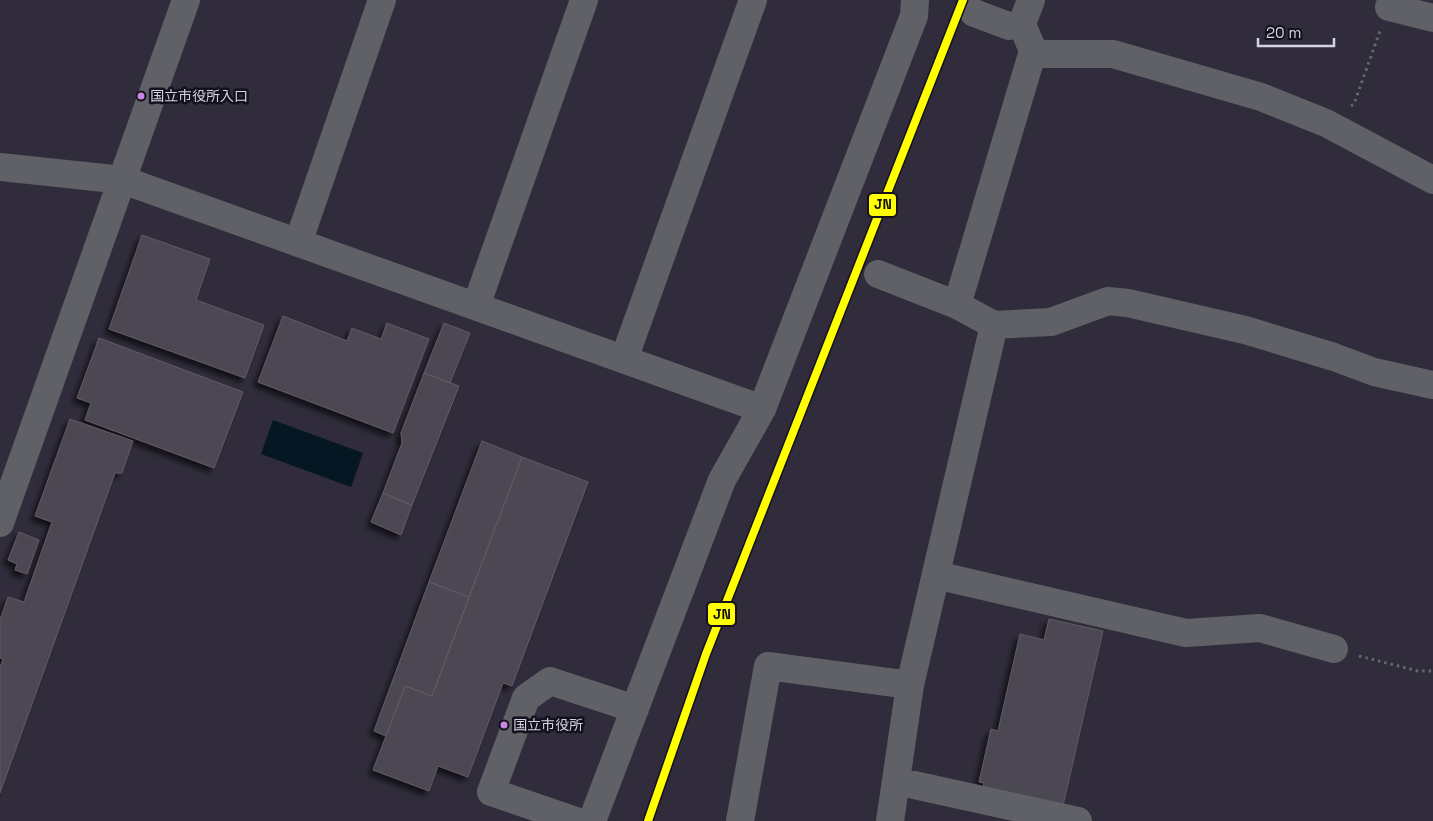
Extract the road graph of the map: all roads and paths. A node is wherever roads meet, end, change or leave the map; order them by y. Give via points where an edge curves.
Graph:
1 (186, 0) edge
2 (382, 0) edge
3 (584, 0) edge
4 (753, 0) edge
5 (915, 0) edge
6 (1389, 7) joint
7 (1027, 12) edge
8 (974, 13) dead end
9 (1433, 18) edge
10 (1033, 51) junction
11 (1326, 123) junction
12 (0, 167) edge
13 (123, 180) junction
14 (1433, 180) edge
15 (298, 243) junction
16 (878, 274) dead end
17 (957, 305) junction
18 (476, 306) junction
19 (994, 325) junction
20 (624, 359) junction
21 (1433, 385) edge
22 (762, 409) junction
23 (0, 523) edge
24 (936, 575) junction
25 (1334, 649) joint
26 (1433, 670) edge
27 (910, 685) junction
28 (635, 709) junction
29 (896, 782) junction
30 (576, 821) edge
31 (592, 821) edge
32 (740, 821) edge
33 (890, 821) edge
34 (1078, 821) edge

1 - 13 street
2 - 15 street
3 - 18 street
4 - 20 street
5 - 22 street via 914,16
6 - 9 street
6 - 11 path via 1354,104
7 - 8 street via 1009,26
7 - 10 street
10 - 11 street via 1044,54 1113,54 1261,97
10 - 17 street
11 - 14 street
12 - 13 street
13 - 15 street
13 - 23 street
15 - 18 street
16 - 17 street
17 - 19 street
18 - 20 street
19 - 21 street via 1051,322 1108,301 1128,303 1245,330 1374,372
19 - 24 street
20 - 22 street
22 - 28 street via 722,480
24 - 25 street via 1186,633 1260,628
24 - 27 street
25 - 26 path via 1418,671
27 - 29 street
27 - 32 street via 768,666
28 - 30 street via 550,680 526,698 491,792
28 - 31 street
29 - 33 street
29 - 34 street

